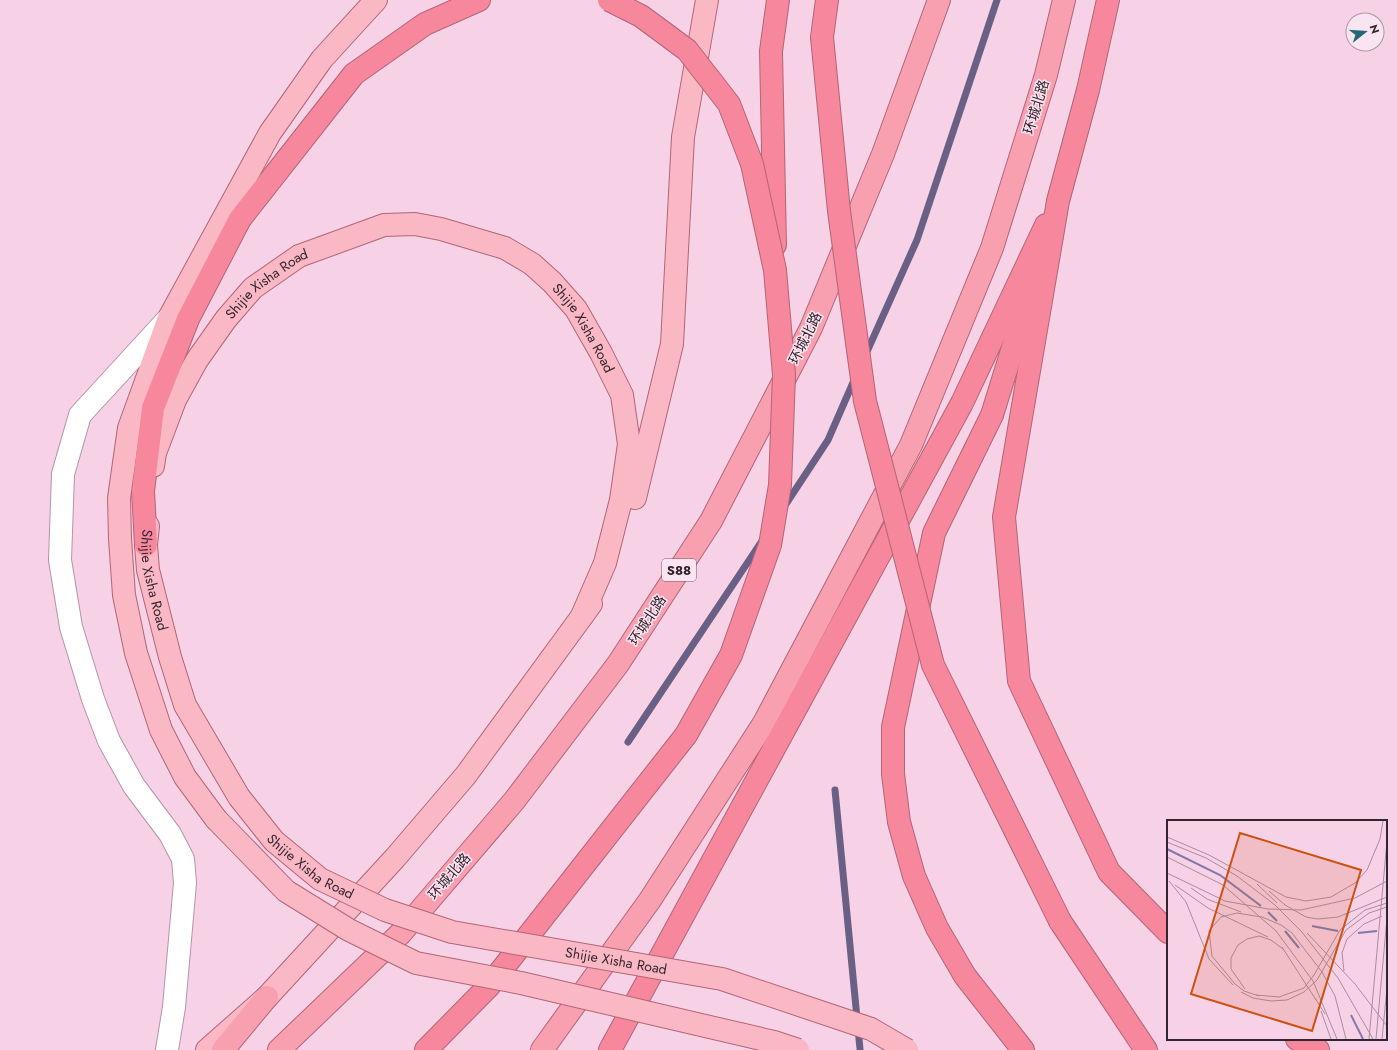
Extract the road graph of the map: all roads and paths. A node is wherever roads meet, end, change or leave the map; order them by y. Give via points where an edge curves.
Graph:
1 (376, 0) edge
2 (479, 0) edge
3 (609, 0) edge
4 (707, 0) edge
5 (778, 0) edge
6 (827, 0) edge
7 (939, 0) edge
8 (1064, 0) edge
9 (1108, 0) edge
10 (1058, 201) junction
11 (775, 270) junction
12 (168, 318) junction
13 (146, 545) junction
14 (582, 616) junction
15 (1167, 931) edge
16 (266, 997) junction
17 (1299, 1040) edge
18 (167, 1050) edge
19 (207, 1050) edge
20 (223, 1050) edge
21 (279, 1050) edge
22 (426, 1050) edge
23 (542, 1050) edge
24 (610, 1050) edge
25 (798, 1050) edge
26 (907, 1050) edge
27 (1023, 1050) edge
28 (1146, 1050) edge
29 (1318, 1050) edge

1 - 12 main road, Shijie Xisha Road via 322,60 270,133
2 - 13 highway via 425,24 354,74 240,219 188,319 153,408 144,491
3 - 11 highway, bridge via 641,16 687,50 729,104 752,164
4 - 14 main road via 683,137 672,344 627,534 607,581
5 - 11 highway, bridge via 771,51
6 - 28 highway, bridge via 822,37 839,211 864,401 933,665 1060,921
7 - 21 highway, 环城北路 / S88 via 883,154 811,328 711,521 618,664 514,801 400,933
8 - 23 highway, 环城北路 via 1046,75 992,248 911,445 764,723 650,900
9 - 10 highway via 1088,90
10 - 15 highway via 1004,517 1019,681 1109,872
10 - 24 highway via 962,404
10 - 27 highway via 992,415 934,533 893,727 893,774 898,809 914,876 937,928 965,976
11 - 22 highway, bridge via 784,375 780,485 770,546 731,655 686,735 489,986
12 - 18 street via 80,415 63,474 60,560 71,627 92,699 109,741 134,786 170,834 183,859 185,884 174,1007
12 - 25 main road, Shijie Xisha Road, bridge via 129,428 120,498 124,595 136,653 162,730 185,777 216,819 286,891 349,930 416,963 521,983 774,1042
13 - 14 main road, Shijie Xisha Road via 155,452 175,400 197,360 226,319 253,288 299,256 384,225 415,224 505,248 532,264 576,309 622,395 629,444 621,500 605,563
13 - 26 main road, Shijie Xisha Road, bridge via 148,570 185,706 239,797 274,841 320,879 385,910 452,932 722,979 871,1029
14 - 16 main road via 466,776 395,858
16 - 19 main road
16 - 20 highway
17 - 29 highway

